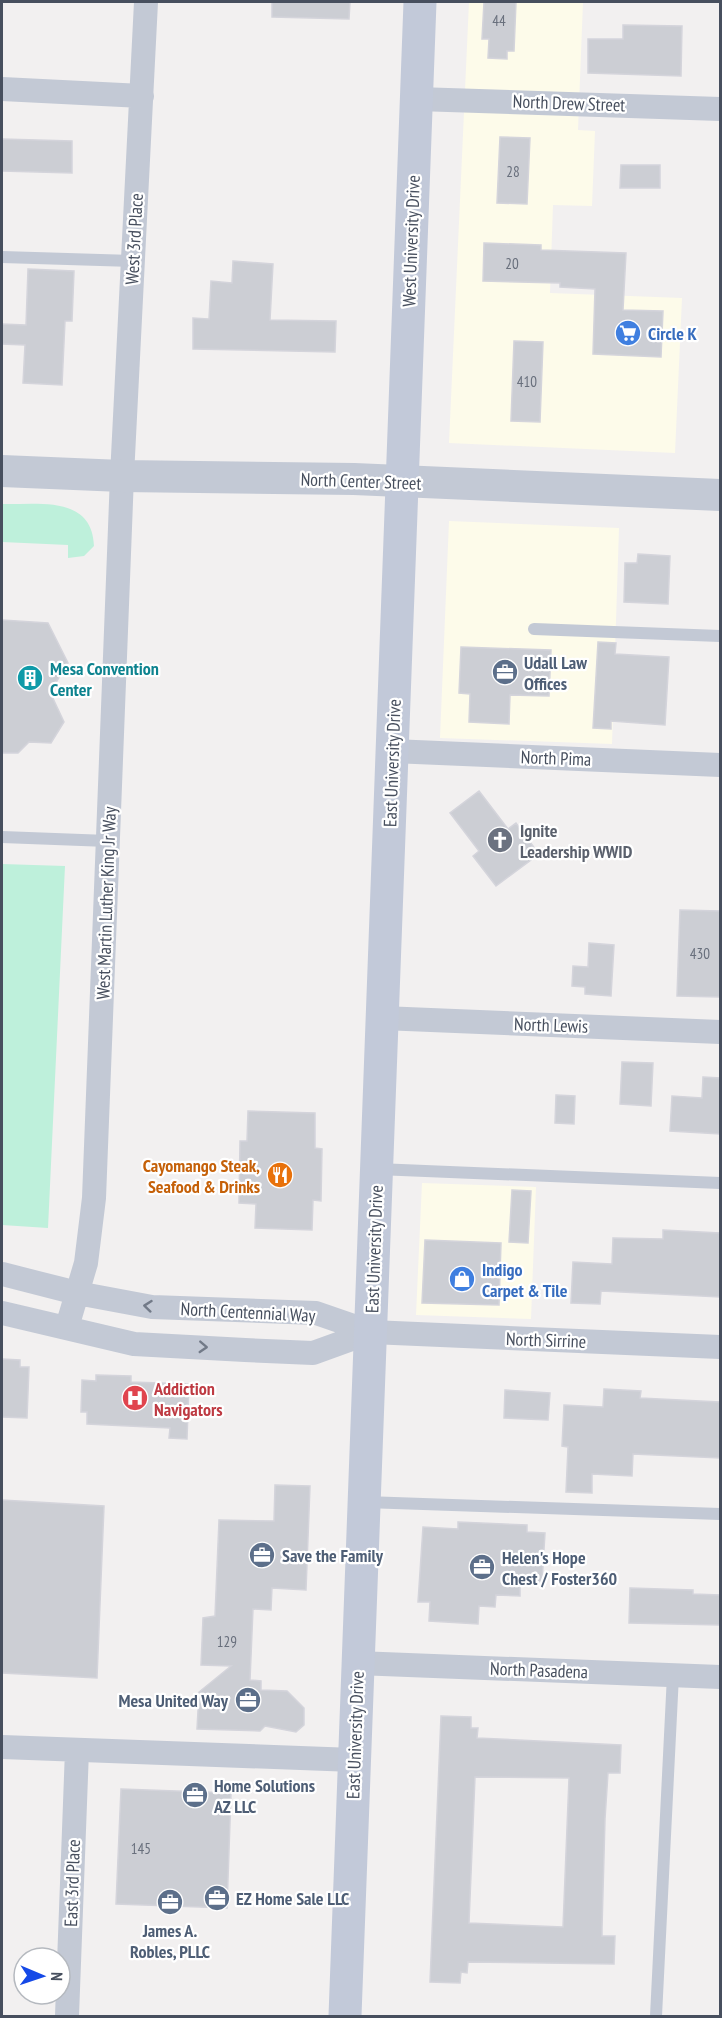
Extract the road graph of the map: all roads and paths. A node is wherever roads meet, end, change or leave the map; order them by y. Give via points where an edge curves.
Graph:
1 (146, 2) edge
2 (420, 2) edge
3 (2, 89) edge
4 (141, 96) junction
5 (417, 99) junction
6 (720, 109) edge
7 (2, 256) edge
8 (133, 261) junction
9 (2, 471) edge
10 (122, 476) junction
11 (401, 481) junction
12 (720, 495) edge
13 (534, 629) dead end
14 (720, 636) edge
15 (392, 751) junction
16 (720, 765) edge
17 (2, 837) edge
18 (108, 841) junction
19 (382, 1018) junction
20 (720, 1032) edge
21 (377, 1169) junction
22 (720, 1183) edge
23 (2, 1274) edge
24 (77, 1293) junction
25 (2, 1313) edge
26 (67, 1327) junction
27 (371, 1332) junction
28 (720, 1347) edge
29 (364, 1502) junction
30 (720, 1514) edge
31 (357, 1663) junction
32 (673, 1676) junction
33 (720, 1677) edge
34 (2, 1747) edge
35 (77, 1750) junction
36 (354, 1760) junction
37 (67, 2016) edge
38 (345, 2016) edge
39 (656, 2016) edge

1 - 4 street, West 3rd Place
2 - 5 main road, West University Drive
3 - 4 street
4 - 8 street, West 3rd Place
5 - 6 street, North Drew Street
5 - 11 main road, West University Drive
7 - 8 lane
8 - 10 street, West 3rd Place
9 - 10 street, North Center Street
10 - 11 street, North Center Street
10 - 18 street, West Martin Luther King Jr Way
11 - 12 street, North Center Street
11 - 15 main road, East University Drive
13 - 14 lane
15 - 16 street, North Pima
15 - 19 main road, East University Drive
17 - 18 lane
18 - 24 street, West Martin Luther King Jr Way via 94,1198 86,1263
19 - 20 street, North Lewis
19 - 21 main road, East University Drive
21 - 22 lane
21 - 27 main road, East University Drive
23 - 24 street, North Centennial Way
24 - 26 street, West Martin Luther King Jr Way
27 -> 24 street, North Centennial Way via 316,1313 152,1307
25 - 26 street, North Centennial Way
26 -> 27 street, North Centennial Way via 134,1344 313,1353
27 - 28 street, North Sirrine
27 - 29 main road, East University Drive
29 - 30 lane
29 - 31 main road, East University Drive
31 - 32 street, North Pasadena
31 - 36 main road, East University Drive
32 - 33 street, North Pasadena
32 - 39 lane
34 - 35 street
35 - 36 street
35 - 37 street, East 3rd Place
36 - 38 main road, East University Drive

